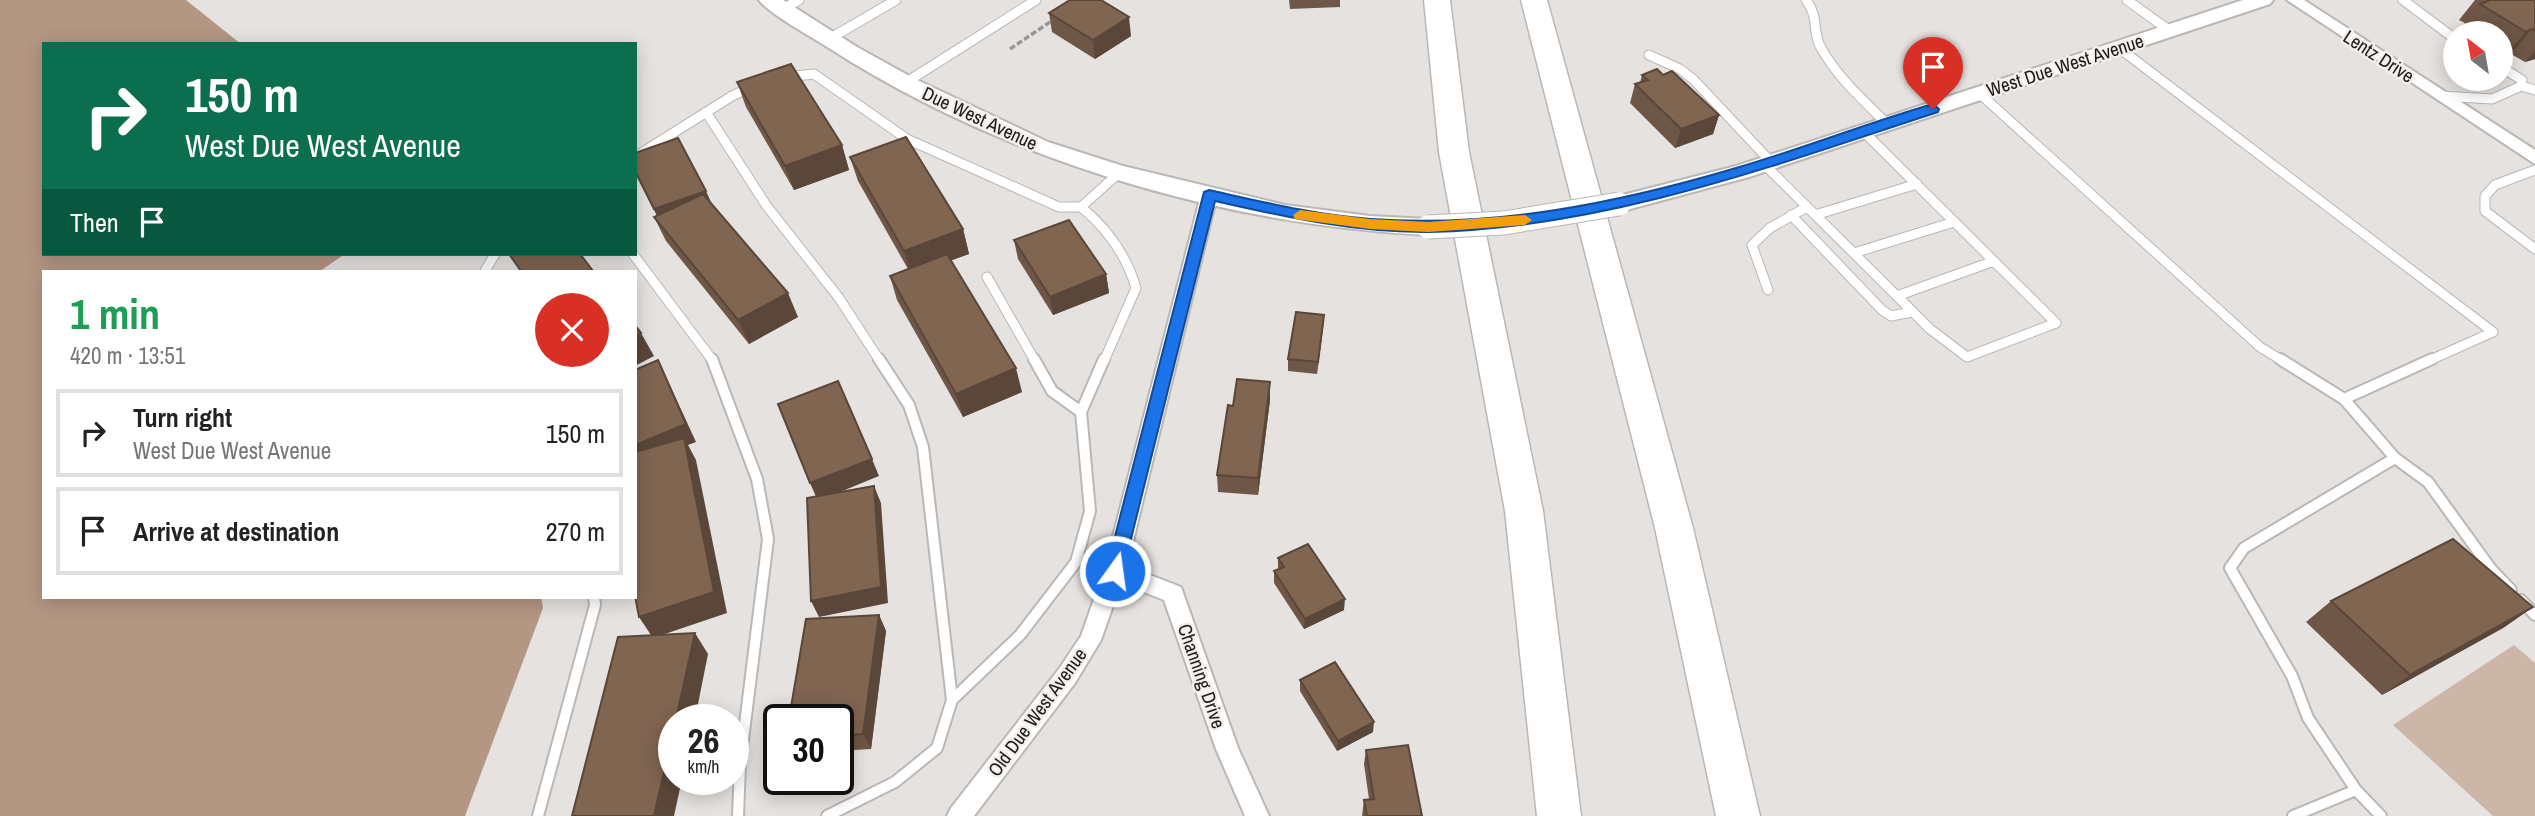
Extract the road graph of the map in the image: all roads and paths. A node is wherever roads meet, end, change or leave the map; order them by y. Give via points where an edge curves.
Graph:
1 (895, 0) edge
2 (1036, 0) edge
3 (1437, 0) edge
4 (1534, 0) edge
5 (1806, 0) edge
6 (2127, 0) edge
7 (2263, 0) edge
8 (2294, 0) edge
9 (2403, 0) edge
10 (784, 3) edge
11 (1062, 14) edge
12 (2170, 31) junction
13 (2443, 31) edge
14 (829, 39) junction
15 (1010, 48) dead end
16 (2119, 48) junction
17 (1649, 55) dead end
18 (2513, 74) edge
19 (775, 79) edge
20 (764, 80) edge
21 (905, 83) junction
22 (2521, 86) junction
23 (2535, 90) edge
24 (1979, 93) junction
25 (2441, 96) junction
26 (706, 112) junction
27 (1887, 124) junction
28 (1863, 131) junction
29 (637, 156) edge
30 (2535, 158) edge
31 (1767, 163) junction
32 (2535, 170) edge
33 (1119, 173) junction
34 (1917, 184) junction
35 (1209, 195) junction
36 (1081, 207) junction
37 (1807, 207) junction
38 (1791, 215) junction
39 (1815, 215) junction
40 (1954, 222) junction
41 (2535, 249) edge
42 (1853, 253) junction
43 (634, 256) edge
44 (1994, 261) junction
45 (987, 276) dead end
46 (1768, 290) dead end
47 (1897, 296) junction
48 (1912, 312) junction
49 (2344, 399) junction
50 (1082, 412) junction
51 (2395, 458) junction
52 (1115, 571) junction
53 (594, 599) edge
54 (2535, 615) edge
55 (952, 700) junction
56 (2356, 790) junction
57 (538, 816) edge
58 (738, 816) edge
59 (827, 816) edge
60 (960, 816) edge
61 (1257, 816) edge
62 (1559, 816) edge
63 (1738, 816) edge
64 (2293, 816) edge
65 (2381, 816) edge

1 - 14 lane
2 - 21 lane
3 - 62 highway via 1454,152 1524,511
4 - 63 highway via 1674,528
5 - 27 lane via 1816,12 1819,42 1847,84
6 - 12 lane
7 - 12 main road, West Due West Avenue
8 - 25 street, Lentz Drive
9 - 13 lane
10 - 14 main road, Due West Avenue
11 - 15 path
12 - 16 main road, West Due West Avenue
14 - 21 main road, Due West Avenue
16 - 24 main road, West Due West Avenue
16 - 49 lane via 2493,332
17 - 31 lane via 1694,80
18 - 22 lane via 2522,80
19 - 36 lane via 814,74 907,139 1059,207
20 - 26 lane
21 - 33 main road, Due West Avenue via 1040,147
22 - 23 lane
22 - 25 lane via 2492,99
24 - 27 main road, West Due West Avenue
24 - 49 lane via 2260,347
25 - 30 street, Lentz Drive
26 - 29 lane
26 - 55 lane via 766,205 839,298 909,405 923,447
27 - 28 main road, West Due West Avenue
28 - 31 main road, West Due West Avenue
28 - 34 lane
31 - 35 main road, West Due West Avenue, bridge via 1619,204 1504,223 1370,224 1297,215
31 - 37 lane
32 - 41 lane via 2495,185 2484,196 2485,211
33 - 35 main road, Due West Avenue
33 - 36 lane
34 - 39 lane
34 - 40 lane
35 - 52 street, Old Due West Avenue
36 - 50 lane via 1099,220 1117,244 1136,288
37 - 38 lane
37 - 39 lane
38 - 46 lane via 1759,235 1752,245
38 - 48 lane via 1882,310 1891,316
39 - 42 lane
40 - 42 lane
40 - 44 lane
42 - 47 lane
43 - 58 lane via 711,356 757,479 768,539 740,764
44 - 47 lane
44 - 48 lane via 2056,323 1967,357
45 - 50 lane via 1052,391
47 - 48 lane
49 - 51 lane
50 - 55 lane via 1090,511 1076,562 1020,635
51 - 54 lane via 2428,482 2491,569
51 - 56 lane via 2244,548 2231,568 2292,676 2308,718
52 - 60 street, Old Due West Avenue via 1090,640
52 - 61 street, Channing Drive via 1173,594 1227,749
53 - 57 lane
55 - 59 lane via 937,748 895,782
56 - 64 lane
56 - 65 lane

